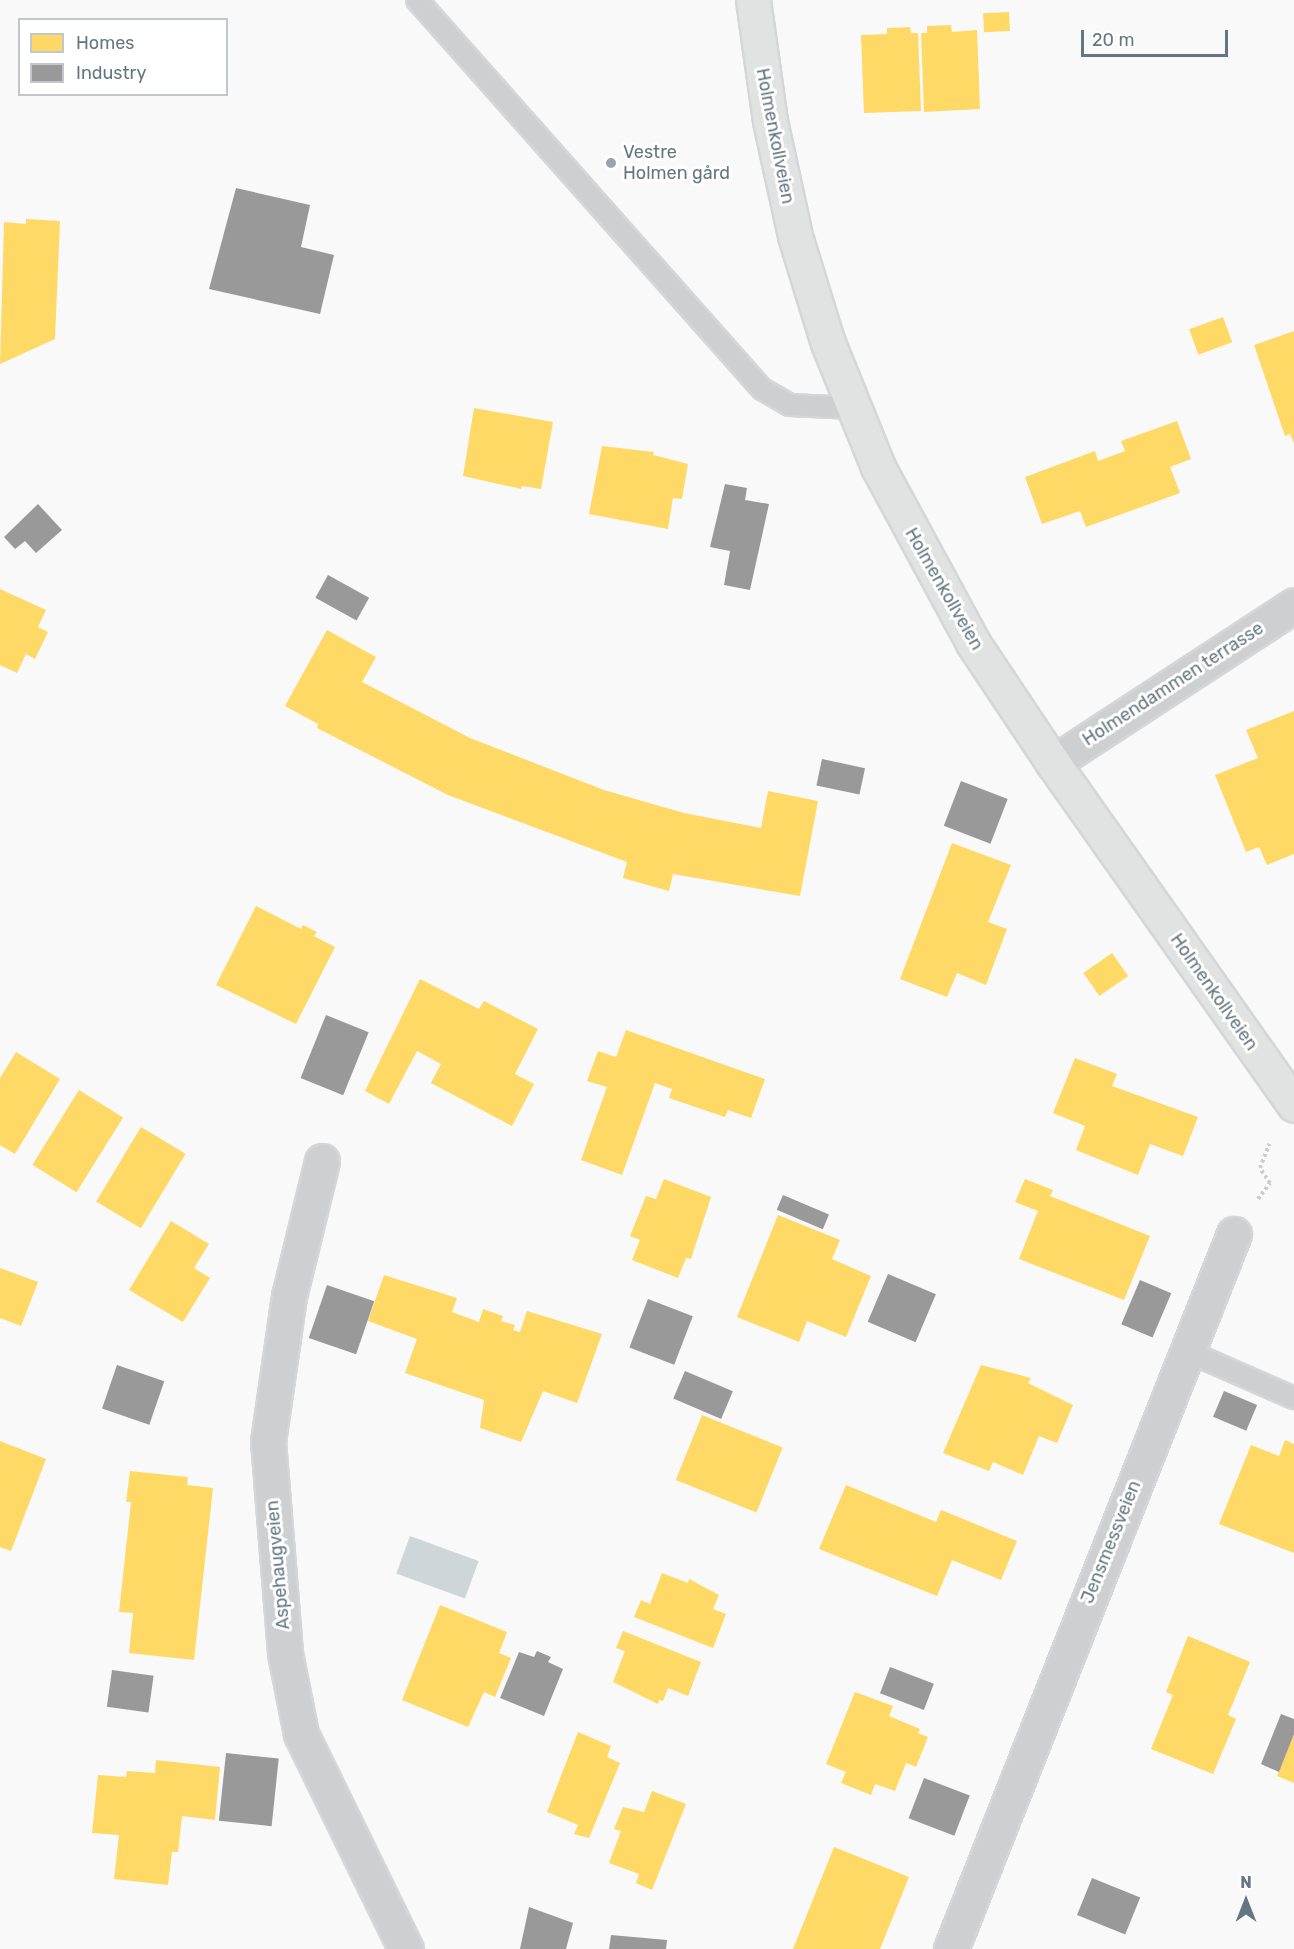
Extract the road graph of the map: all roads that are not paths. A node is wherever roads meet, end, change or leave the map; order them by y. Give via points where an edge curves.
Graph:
1 (417, 0) edge
2 (753, 0) edge
3 (853, 408) junction
4 (1294, 605) edge
5 (1053, 764) junction
6 (1294, 1104) edge
7 (322, 1161) dead end
8 (1234, 1234) road end
9 (1189, 1352) junction
10 (1294, 1398) edge
11 (406, 1949) edge
12 (951, 1949) edge

1 - 3 lane via 762,389 790,405
2 - 3 main road, Holmenkollveien via 770,121 795,236
3 - 5 main road, Holmenkollveien via 932,573
4 - 5 street, Holmendammen terrasse
5 - 6 main road, Holmenkollveien
7 - 11 street, Aspehaugveien via 289,1296 268,1441 285,1653 301,1734
8 - 9 street, Jensmessveien
9 - 10 lane
9 - 12 street, Jensmessveien

